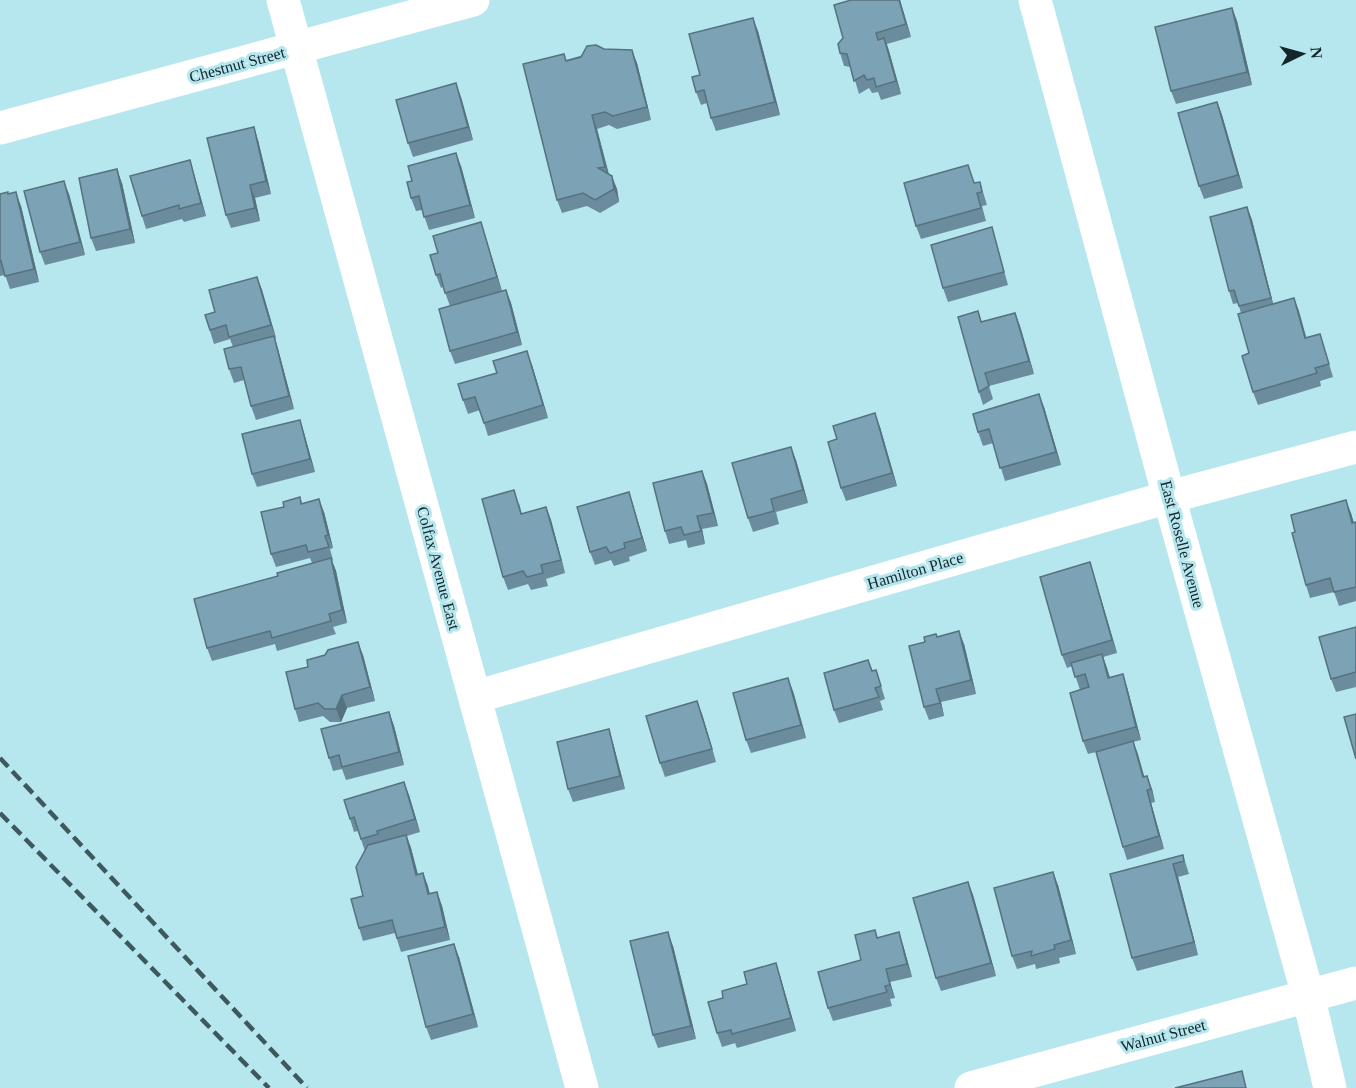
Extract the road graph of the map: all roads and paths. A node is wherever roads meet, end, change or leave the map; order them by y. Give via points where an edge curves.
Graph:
1 (283, 0) edge
2 (473, 0) edge
3 (1035, 0) edge
4 (296, 48) junction
5 (0, 128) edge
6 (1356, 447) edge
7 (1170, 497) junction
8 (475, 697) junction
9 (1356, 983) edge
10 (1308, 995) junction
11 (582, 1088) edge
12 (970, 1088) edge
13 (1330, 1088) edge

1 - 4 street, Colfax Avenue East
2 - 4 street, Chestnut Street
3 - 7 street, East Roselle Avenue
4 - 5 street, Chestnut Street
4 - 8 street, Colfax Avenue East
6 - 7 street, Hamilton Place
7 - 8 street, Hamilton Place
7 - 10 street, East Roselle Avenue
8 - 11 street, Colfax Avenue East
9 - 10 street, Walnut Street
10 - 12 street, Walnut Street
10 - 13 street, East Roselle Avenue

